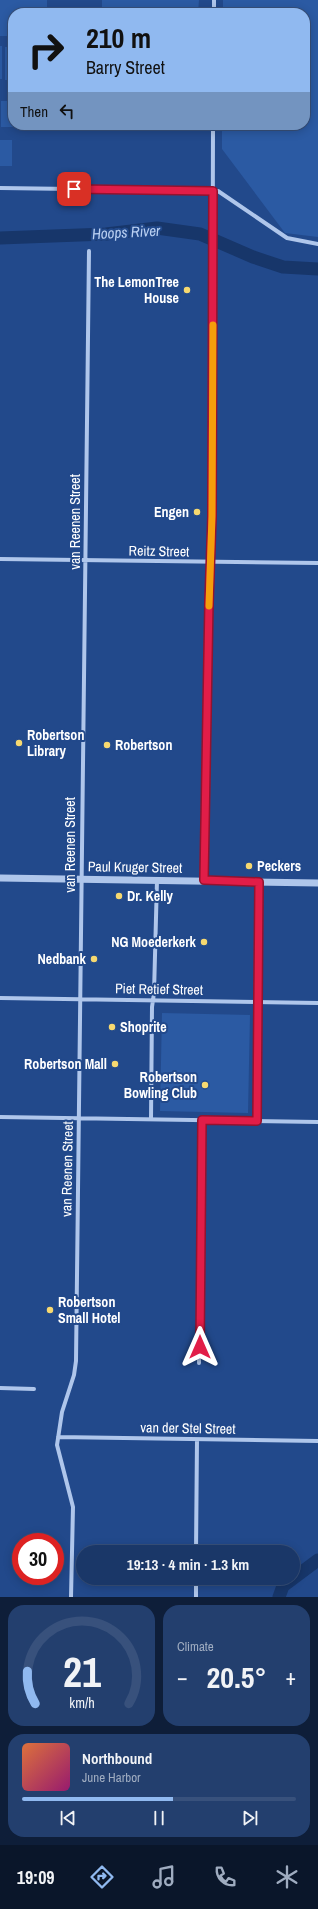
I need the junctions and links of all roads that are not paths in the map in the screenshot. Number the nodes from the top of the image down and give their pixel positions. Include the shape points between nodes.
1 (213, 130) edge
2 (0, 188) edge
3 (213, 191) junction
4 (318, 244) edge
5 (89, 251) dead end
6 (0, 559) edge
7 (85, 561) junction
8 (210, 563) junction
9 (318, 563) edge
10 (0, 878) edge
11 (81, 879) junction
12 (157, 880) junction
13 (204, 880) junction
14 (259, 882) junction
15 (318, 883) edge
16 (0, 998) edge
17 (80, 1000) junction
18 (153, 1000) junction
19 (259, 1002) junction
20 (318, 1003) edge
21 (0, 1117) edge
22 (78, 1118) junction
23 (151, 1119) junction
24 (202, 1120) junction
25 (257, 1121) junction
26 (318, 1122) edge
27 (199, 1362) dead end
28 (0, 1388) edge
29 (34, 1389) dead end
30 (58, 1437) junction
31 (197, 1440) junction
32 (318, 1440) edge
33 (196, 1545) edge
34 (196, 1585) edge
35 (71, 1597) edge
36 (196, 1597) edge

1 - 3 street
2 - 3 street
3 - 4 street via 222,193 287,238
3 - 8 street
5 - 7 street, van Reenen Street
6 - 7 street, Reitz Street
7 - 8 street, Reitz Street
7 - 11 street, van Reenen Street
8 - 9 street, Reitz Street
8 - 13 street
10 - 11 street, Paul Kruger Street
11 - 12 street, Paul Kruger Street
11 - 17 street, van Reenen Street
12 - 13 street, Paul Kruger Street
12 - 18 street
13 - 14 street, Paul Kruger Street
14 - 15 street, Paul Kruger Street
14 - 19 street
16 - 17 street, Piet Retief Street
17 - 18 street, Piet Retief Street
17 - 22 street, van Reenen Street
18 - 19 street, Piet Retief Street
18 - 23 street
19 - 20 street, Piet Retief Street
19 - 25 street
21 - 22 street
22 - 23 street
22 - 30 street, van Reenen Street via 76,1361
23 - 24 street
24 - 25 street
24 - 27 street
25 - 26 street
28 - 29 street
30 - 31 street, van der Stel Street
30 - 35 street, van Reenen Street via 58,1454 73,1507
31 - 32 street, van der Stel Street
31 - 33 street
34 - 36 street

